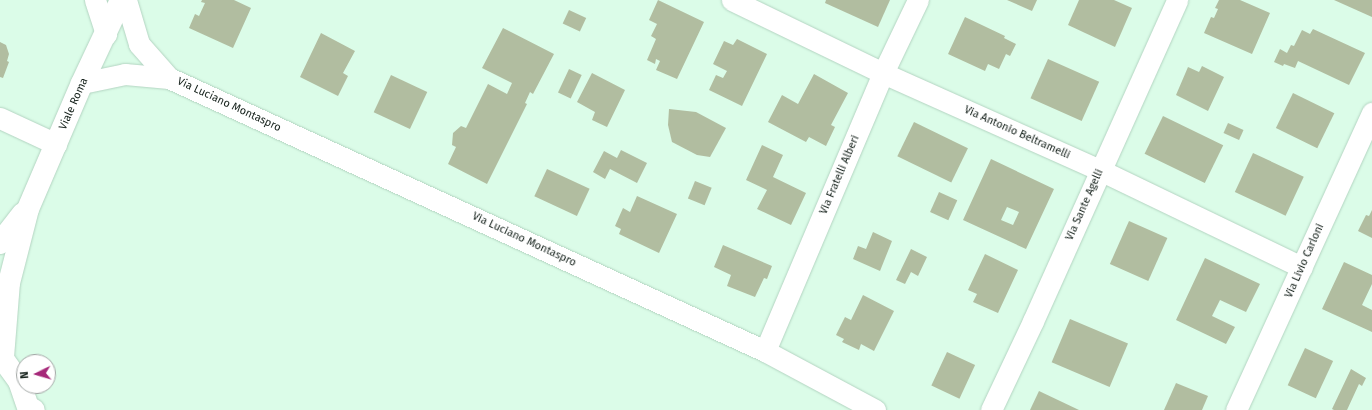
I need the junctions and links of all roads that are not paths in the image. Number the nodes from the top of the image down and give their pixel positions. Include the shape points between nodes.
1 (94, 0) edge
2 (122, 0) edge
3 (126, 0) edge
4 (732, 0) edge
5 (918, 0) edge
6 (1177, 0) edge
7 (106, 34) junction
8 (883, 73) junction
9 (169, 78) junction
10 (82, 83) junction
11 (1372, 113) edge
12 (0, 118) edge
13 (56, 144) junction
14 (1100, 170) junction
15 (28, 209) junction
16 (0, 243) edge
17 (1302, 267) junction
18 (765, 351) junction
19 (2, 356) edge
20 (31, 409) edge
21 (875, 410) edge
22 (991, 410) edge
23 (1236, 410) edge

1 - 7 street
2 - 7 main road, Viale Roma
3 - 9 street, Via Luciano Montaspro via 139,44
4 - 8 street, Via Antonio Beltramelli
5 - 8 street, Via Fratelli Alberi
6 - 14 street, Via Sante Agelli
7 - 10 main road, Viale Roma
8 - 14 street, Via Antonio Beltramelli
8 - 18 street, Via Fratelli Alberi
9 - 10 street, Via Luciano Montaspro via 125,74
9 - 18 street, Via Luciano Montaspro
10 - 13 main road, Viale Roma
11 - 17 street, Via Livio Carloni
12 - 13 street
13 - 15 main road, Viale Roma
14 - 17 street, Via Antonio Beltramelli
14 - 22 street, Via Sante Agelli
15 - 16 main road, Viale Roma
15 - 19 main road, Viale Roma via 9,283
17 - 23 street, Via Livio Carloni
18 - 21 street, Via Luciano Montaspro
19 - 20 main road via 20,381

